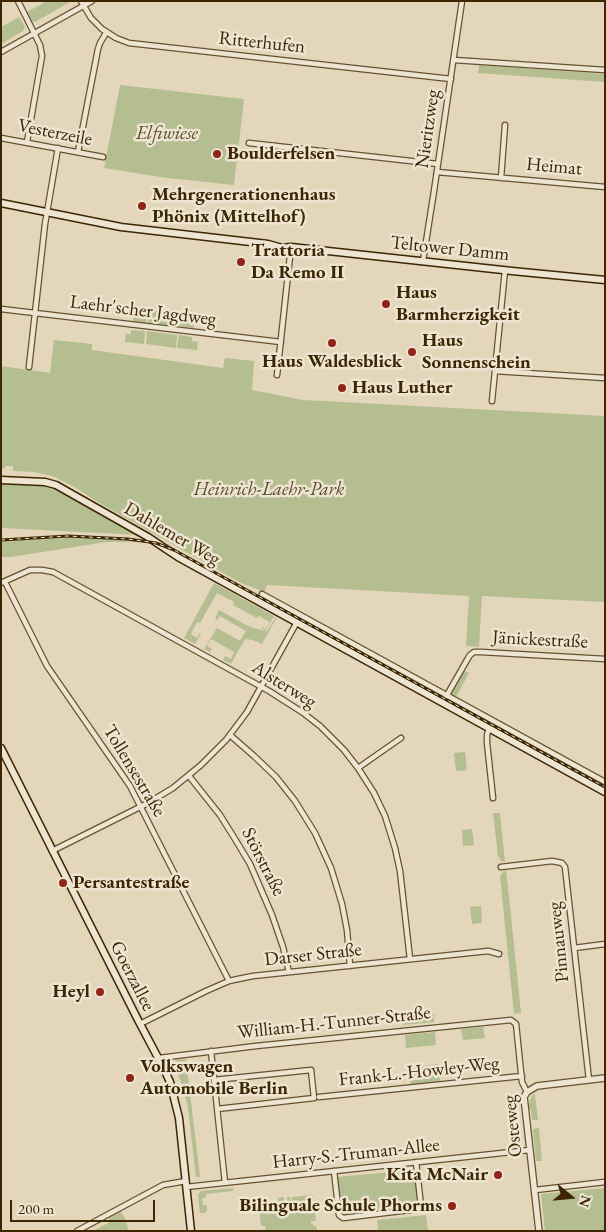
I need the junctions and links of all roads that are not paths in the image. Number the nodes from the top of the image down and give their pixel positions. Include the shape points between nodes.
1 (18, 1) edge
2 (92, 1) edge
3 (462, 1) edge
4 (83, 4) edge
5 (34, 33) junction
6 (106, 33) junction
7 (1, 52) edge
8 (454, 60) junction
9 (605, 70) edge
10 (451, 79) junction
11 (505, 125) dead end
12 (1, 138) edge
13 (26, 142) junction
14 (250, 143) dead end
15 (58, 148) junction
16 (78, 152) junction
17 (104, 157) dead end
18 (438, 164) junction
19 (437, 172) junction
20 (501, 178) junction
21 (605, 187) edge
22 (1, 203) edge
23 (47, 212) junction
24 (292, 247) junction
25 (422, 261) junction
26 (504, 270) junction
27 (605, 280) edge
28 (1, 310) edge
29 (35, 314) junction
30 (281, 342) junction
31 (29, 367) dead end
32 (495, 372) junction
33 (277, 375) dead end
34 (605, 378) edge
35 (492, 401) dead end
36 (1, 480) edge
37 (3, 582) edge
38 (262, 594) dead end
39 (281, 604) junction
40 (277, 611) junction
41 (297, 622) junction
42 (313, 622) junction
43 (309, 629) junction
44 (350, 642) junction
45 (346, 649) junction
46 (605, 659) edge
47 (384, 660) junction
48 (391, 664) junction
49 (380, 668) junction
50 (404, 671) junction
51 (387, 672) junction
52 (400, 679) junction
53 (417, 679) junction
54 (427, 684) junction
55 (413, 686) junction
56 (262, 687) junction
57 (423, 692) junction
58 (447, 695) junction
59 (443, 702) junction
60 (475, 711) junction
61 (471, 718) junction
62 (489, 728) junction
63 (230, 735) junction
64 (401, 738) dead end
65 (1, 748) edge
66 (556, 756) junction
67 (552, 763) junction
68 (573, 764) junction
69 (358, 768) junction
70 (569, 772) junction
71 (189, 776) junction
72 (605, 782) edge
73 (605, 792) edge
74 (493, 798) dead end
75 (141, 807) junction
76 (52, 851) junction
77 (501, 866) dead end
78 (605, 944) edge
79 (574, 948) junction
80 (499, 954) dead end
81 (410, 960) junction
82 (350, 966) junction
83 (289, 972) junction
84 (229, 981) junction
85 (512, 1020) joint
86 (140, 1024) junction
87 (211, 1051) junction
88 (159, 1058) junction
89 (522, 1076) junction
90 (605, 1078) edge
91 (214, 1080) junction
92 (589, 1080) junction
93 (527, 1092) junction
94 (320, 1097) dead end
95 (217, 1109) junction
96 (530, 1150) junction
97 (416, 1162) junction
98 (334, 1171) junction
99 (605, 1182) edge
100 (224, 1183) junction
101 (186, 1184) junction
102 (534, 1190) junction
103 (77, 1231) edge
104 (191, 1231) edge
105 (539, 1231) edge

1 - 5 street
2 - 4 street
3 - 8 street, Nieritzweg
4 - 5 street
4 - 6 street, Ritterhufen
5 - 7 street
5 - 13 street via 42,59
6 - 10 street, Ritterhufen via 132,43
6 - 16 street via 97,52
8 - 9 street
8 - 10 street, Nieritzweg
10 - 18 street, Nieritzweg
11 - 20 street, Heimat
12 - 13 street, Vesterzeile
13 - 15 street, Vesterzeile
14 - 18 street
15 - 16 street, Vesterzeile
15 - 23 street
16 - 17 street, Vesterzeile
18 - 19 street, Nieritzweg
19 - 20 street, Heimat
19 - 25 street, Nieritzweg
20 - 21 street, Heimat
22 - 23 main road, Teltower Damm
23 - 24 main road, Teltower Damm via 96,223 268,244 284,243
23 - 29 street
24 - 25 main road, Teltower Damm
24 - 30 street
25 - 26 main road, Teltower Damm
26 - 27 main road, Teltower Damm
26 - 32 street
28 - 29 street, Laehr'scher Jagdweg
29 - 30 street, Laehr'scher Jagdweg
29 - 31 street
30 - 33 street
32 - 34 street
32 - 35 street
36 - 40 main road, Dahlemer Weg via 51,484 62,488
37 - 56 street, Alsterweg via 26,571 53,572
37 - 75 street, Tollensestraße via 47,666
38 - 39 street
39 - 40 street
39 - 42 street
40 - 41 main road, Dahlemer Weg
41 - 43 main road, Dahlemer Weg
41 - 56 street
42 - 43 street
42 - 44 street
43 - 45 main road, Dahlemer Weg
44 - 45 street
44 - 47 street
45 - 49 main road, Dahlemer Weg
46 - 58 street, Jänickestraße via 474,652
47 - 48 street
47 - 49 street
48 - 50 street
48 - 51 street
49 - 51 main road, Dahlemer Weg
50 - 52 street
50 - 53 street
51 - 52 main road, Dahlemer Weg
52 - 55 main road, Dahlemer Weg
53 - 54 street
53 - 55 street
54 - 57 street
54 - 58 street
55 - 57 main road, Dahlemer Weg
56 - 63 street
56 - 69 street, Alsterweg via 320,726
57 - 59 main road, Dahlemer Weg
58 - 59 street, Jänickestraße
58 - 60 street
59 - 61 main road, Dahlemer Weg
60 - 61 street
60 - 66 street
61 - 62 main road, Dahlemer Weg
62 - 67 main road, Dahlemer Weg
62 - 74 street via 487,743
63 - 71 street
63 - 82 street via 282,785 319,840 342,904
64 - 69 street
65 - 76 main road, Goerzallee
66 - 67 street
66 - 68 street
67 - 70 main road, Dahlemer Weg
68 - 70 street
68 - 72 street
69 - 81 street, Alsterweg via 385,816 395,848
70 - 73 main road, Dahlemer Weg
71 - 75 street
71 - 83 street, Störstraße via 220,815 250,864 281,938
75 - 76 street
75 - 84 street, Tollensestraße
76 - 86 main road, Goerzallee
77 - 79 street, Pinnauweg via 550,861 564,865
78 - 79 street
79 - 92 street, Pinnauweg
80 - 81 street, Darser Straße via 488,951
81 - 82 street, Darser Straße
82 - 83 street, Darser Straße
83 - 84 street, Darser Straße
84 - 86 street, Darser Straße
85 - 87 street, William-H.-Tunner-Straße
85 - 89 street, Osteweg via 516,1024
86 - 88 main road, Goerzallee
87 - 88 street, William-H.-Tunner-Straße
87 - 91 street
88 - 101 main road, Goerzallee via 170,1082 179,1118
89 - 93 street, Osteweg
89 - 94 street, Frank-L.-Howley-Weg
90 - 92 street
91 - 95 street
91 - 95 street, Frank-L.-Howley-Weg via 311,1070 314,1098
92 - 93 street via 538,1086
93 - 96 street, Osteweg via 524,1097
95 - 100 street
96 - 97 street, Harry-S.-Truman-Allee
96 - 102 street, Osteweg
97 - 98 street, Harry-S.-Truman-Allee
97 - 98 street via 421,1206 418,1209 343,1218 339,1215
98 - 100 street, Harry-S.-Truman-Allee
99 - 102 street
100 - 101 street, Harry-S.-Truman-Allee
101 - 103 street, Harry-S.-Truman-Allee via 162,1185
101 - 104 main road, Goerzallee
102 - 105 street, Osteweg

